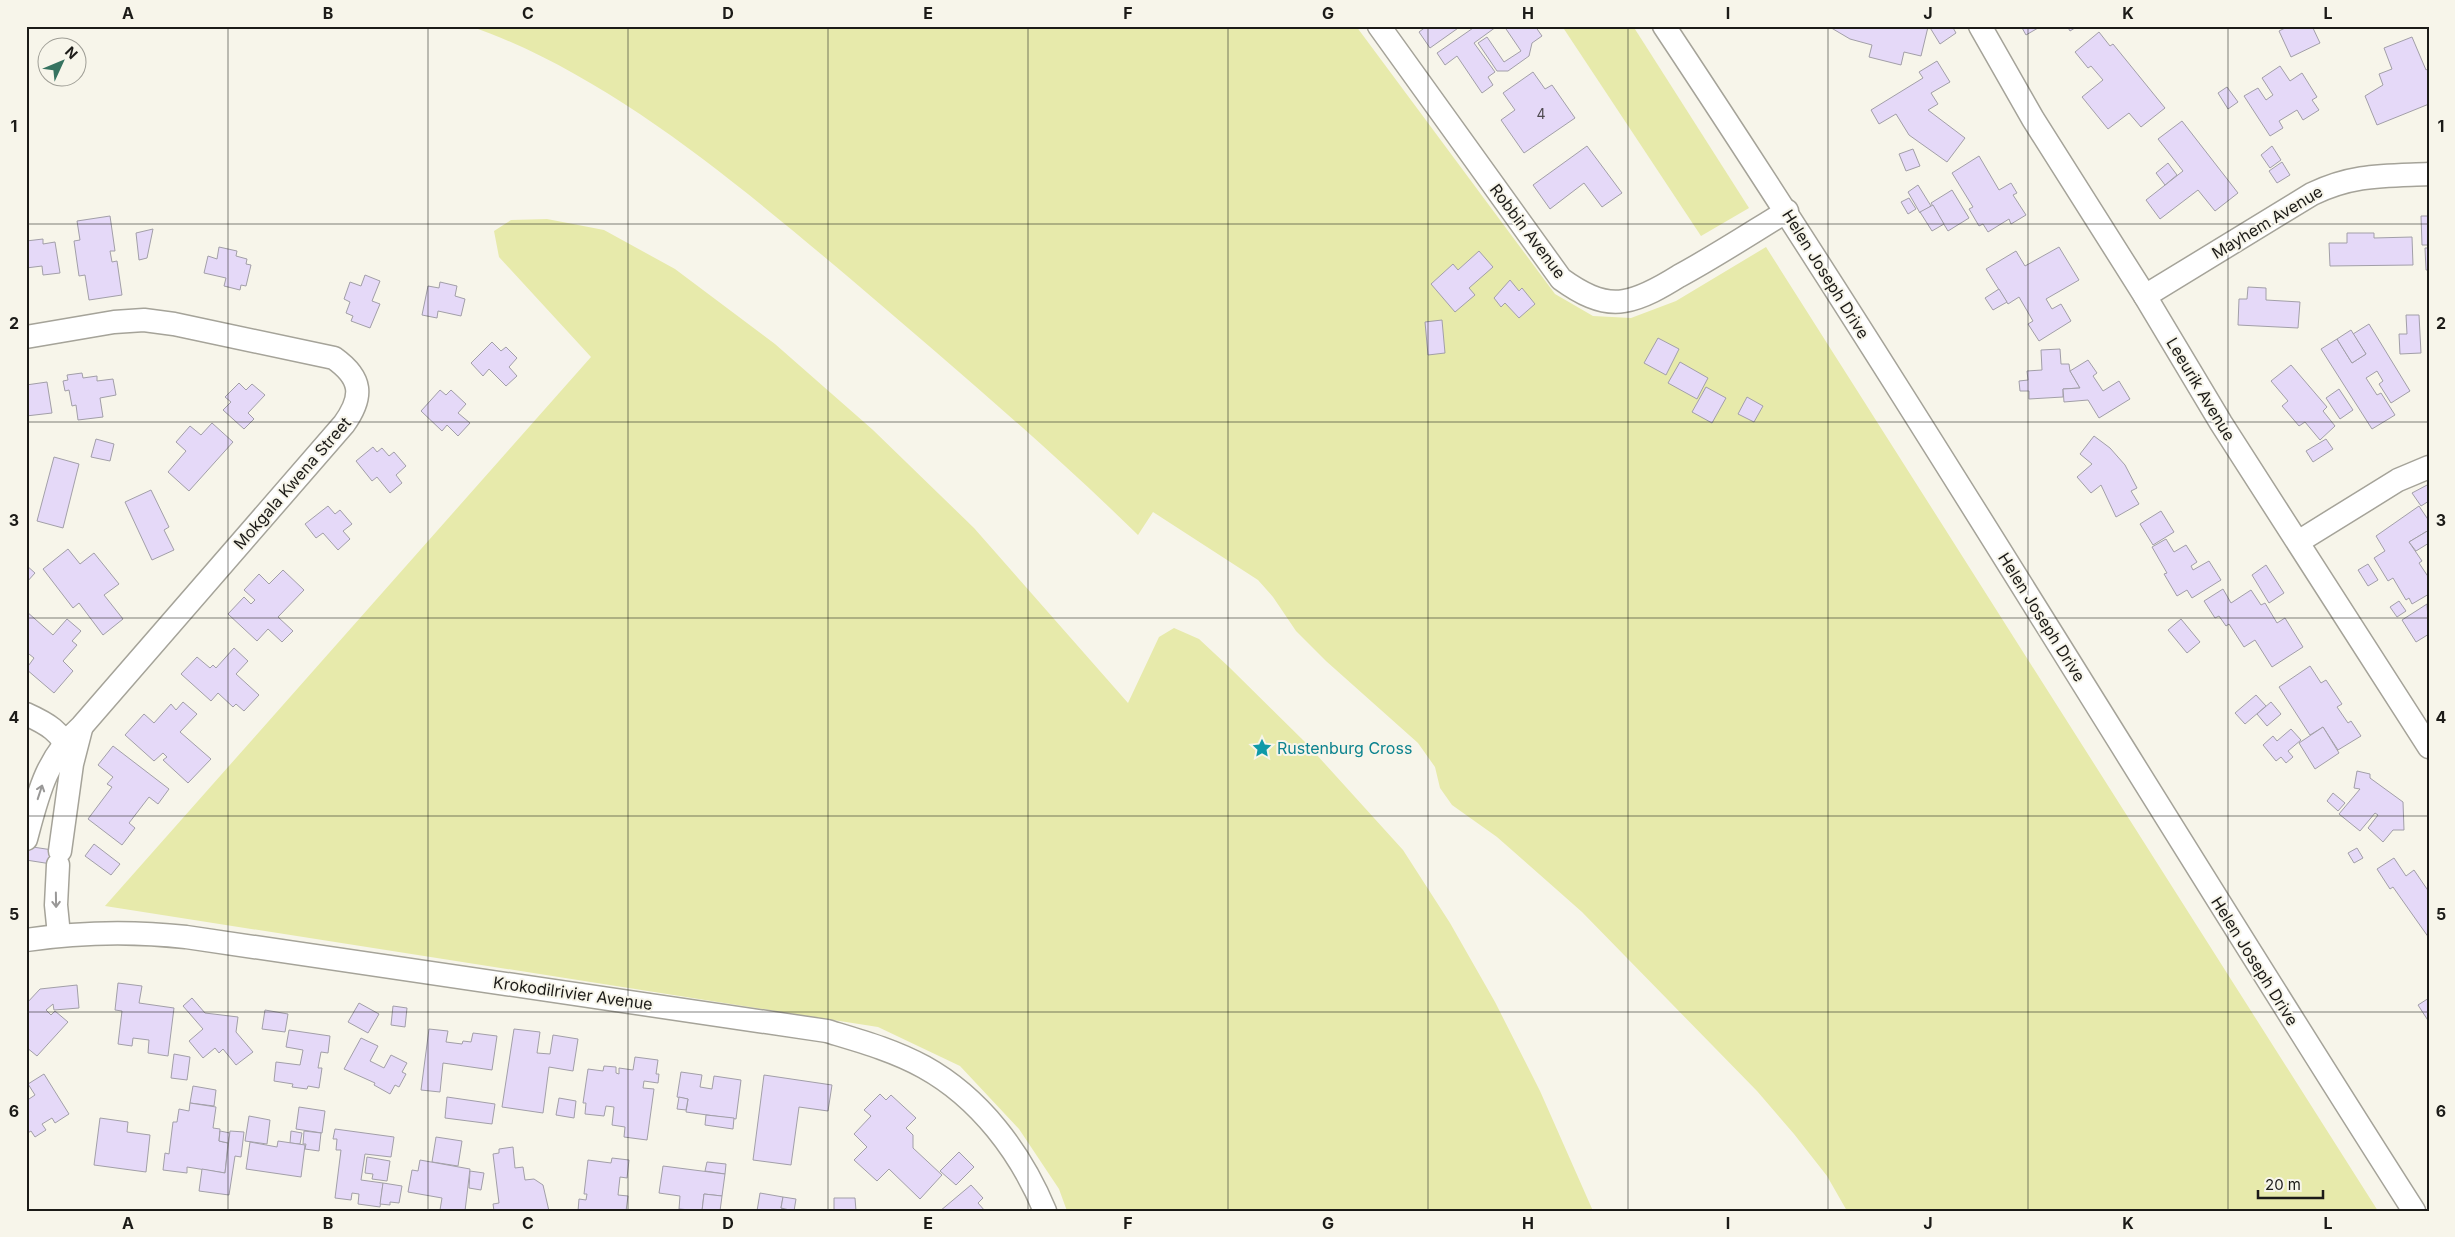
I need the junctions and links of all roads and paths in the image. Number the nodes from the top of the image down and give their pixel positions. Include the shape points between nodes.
1 (1379, 26) edge
2 (1664, 26) edge
3 (1980, 26) edge
4 (2429, 174) edge
5 (1787, 211) junction
6 (2145, 296) junction
7 (26, 337) edge
8 (2429, 467) edge
9 (2298, 542) junction
10 (26, 714) edge
11 (82, 726) junction
12 (65, 741) junction
13 (2429, 747) edge
14 (72, 764) junction
15 (26, 839) edge
16 (59, 935) junction
17 (26, 940) edge
18 (1045, 1211) edge
19 (2414, 1211) edge

1 - 5 street, Robbin Avenue via 1561,279 1597,299 1624,302 1641,296 1712,258
2 - 5 street, Helen Joseph Drive
3 - 6 street, Leeurik Avenue via 2033,119
4 - 6 street, Mayhem Avenue via 2358,177 2334,182
5 - 19 street, Helen Joseph Drive
6 - 9 street, Leeurik Avenue via 2221,424
7 - 11 street, Mokgala Kwena Street via 134,320 174,324 334,358 347,367 356,382 358,397 344,424
8 - 9 street via 2398,480
9 - 13 street, Leeurik Avenue
10 - 12 street via 52,728
11 - 12 street, Mokgala Kwena Street
11 - 14 street, Mokgala Kwena Street
12 - 14 street, Mokgala Kwena Street
15 -> 12 street, Mokgala Kwena Street via 43,781
14 -> 16 street, Mokgala Kwena Street via 59,858 56,905
16 - 17 street, Krokodilrivier Avenue
16 - 18 street, Krokodilrivier Avenue via 148,933 186,937 827,1031 879,1046 925,1067 963,1095 1006,1138 1036,1188

